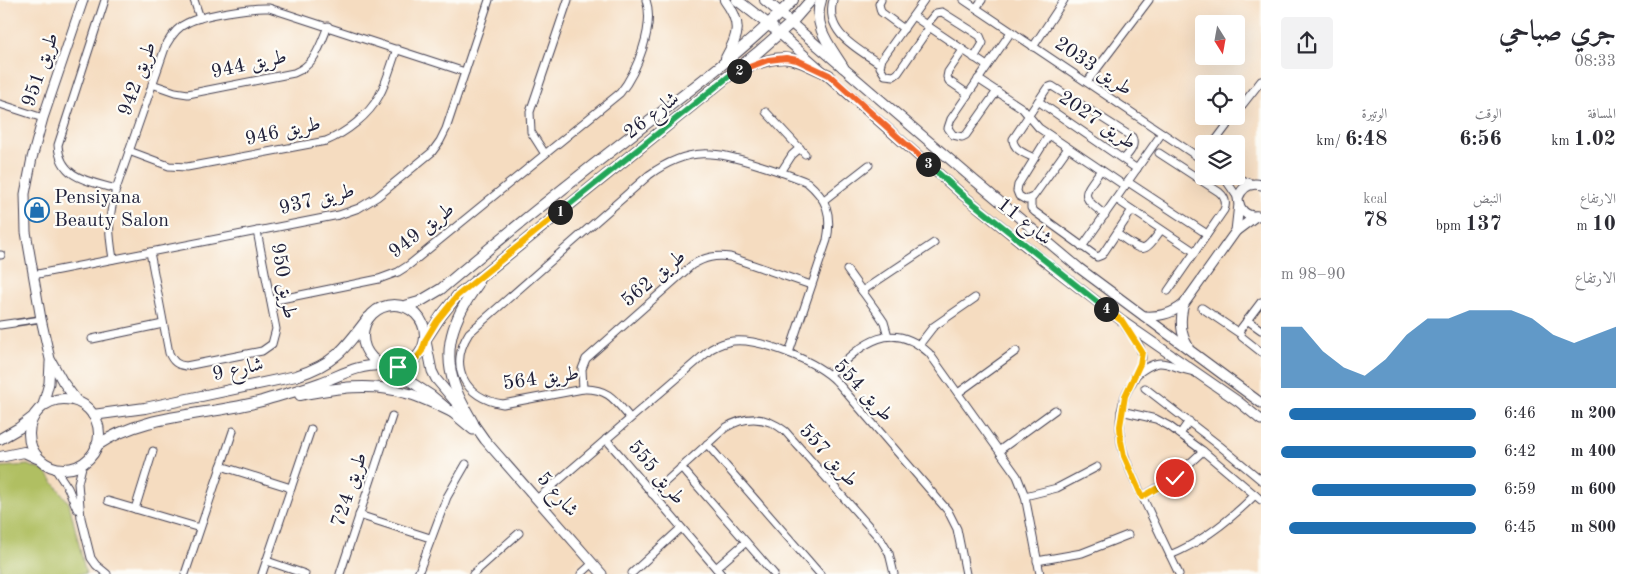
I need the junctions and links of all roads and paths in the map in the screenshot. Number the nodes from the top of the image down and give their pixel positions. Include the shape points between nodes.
1 (83, 0) edge
2 (105, 0) edge
3 (194, 0) edge
4 (490, 0) edge
5 (568, 0) edge
6 (646, 0) edge
7 (724, 0) edge
8 (737, 0) edge
9 (765, 0) edge
10 (793, 0) edge
11 (811, 0) edge
12 (821, 0) edge
13 (833, 0) edge
14 (881, 0) edge
15 (964, 0) edge
16 (982, 0) edge
17 (1064, 0) edge
18 (1149, 0) edge
19 (921, 1) edge
20 (976, 8) junction
21 (780, 13) junction
22 (913, 16) junction
23 (200, 18) junction
24 (791, 23) junction
25 (769, 25) junction
26 (328, 26) junction
27 (928, 27) junction
28 (904, 29) junction
29 (1011, 32) junction
30 (780, 33) junction
31 (1033, 47) junction
32 (397, 49) junction
33 (963, 50) junction
34 (974, 58) junction
35 (880, 64) junction
36 (987, 66) junction
37 (721, 67) junction
38 (843, 67) junction
39 (465, 72) junction
40 (733, 73) junction
41 (829, 75) junction
42 (978, 79) junction
43 (1261, 81) edge
44 (1086, 82) junction
45 (152, 84) junction
46 (997, 91) junction
47 (968, 94) junction
48 (1038, 101) junction
49 (1245, 102) edge
50 (0, 104) edge
51 (766, 112) dead end
52 (1029, 115) junction
53 (43, 118) junction
54 (1227, 125) edge
55 (1162, 133) junction
56 (1049, 135) junction
57 (1220, 135) edge
58 (1068, 148) junction
59 (129, 151) junction
60 (1159, 153) dead end
61 (545, 154) junction
62 (1195, 154) edge
63 (1034, 158) junction
64 (1124, 159) junction
65 (870, 165) dead end
66 (1137, 168) junction
67 (1101, 170) junction
68 (781, 172) junction
69 (1245, 180) edge
70 (1126, 184) junction
71 (1258, 184) edge
72 (1228, 185) edge
73 (116, 190) junction
74 (1031, 199) junction
75 (1116, 199) junction
76 (824, 200) junction
77 (1238, 201) junction
78 (1132, 210) junction
79 (1105, 214) junction
80 (1258, 216) edge
81 (1161, 230) junction
82 (257, 231) junction
83 (1236, 231) junction
84 (1117, 234) junction
85 (1207, 234) junction
86 (934, 243) dead end
87 (1082, 247) junction
88 (150, 252) junction
89 (1194, 252) junction
90 (113, 259) junction
91 (488, 270) junction
92 (847, 270) dead end
93 (33, 275) junction
94 (811, 285) junction
95 (862, 291) junction
96 (1168, 291) dead end
97 (975, 298) dead end
98 (271, 301) junction
99 (1261, 302) edge
100 (1184, 304) junction
101 (405, 306) junction
102 (1202, 308) dead end
103 (1144, 316) junction
104 (368, 318) junction
105 (41, 319) junction
106 (1247, 320) junction
107 (1122, 321) junction
108 (14, 323) joint
109 (164, 324) junction
110 (0, 325) edge
111 (1240, 330) junction
112 (1261, 330) edge
113 (888, 336) junction
114 (92, 339) dead end
115 (426, 340) junction
116 (919, 345) junction
117 (1189, 348) junction
118 (1016, 351) dead end
119 (1261, 352) edge
120 (789, 354) junction
121 (50, 359) junction
122 (385, 366) junction
123 (1196, 373) junction
124 (830, 374) junction
125 (1136, 376) junction
126 (1145, 388) dead end
127 (583, 389) junction
128 (958, 393) junction
129 (259, 401) junction
130 (77, 402) junction
131 (1261, 403) edge
132 (43, 406) junction
133 (1055, 410) dead end
134 (1122, 411) junction
135 (452, 412) junction
136 (93, 415) junction
137 (392, 416) dead end
138 (32, 417) junction
139 (630, 418) junction
140 (1261, 420) edge
141 (1189, 422) junction
142 (474, 423) junction
143 (311, 429) dead end
144 (233, 431) dead end
145 (1180, 434) junction
146 (0, 439) edge
147 (606, 439) junction
148 (485, 440) junction
149 (707, 444) junction
150 (96, 446) junction
151 (1000, 450) junction
152 (1203, 451) junction
153 (153, 452) dead end
154 (0, 457) edge
155 (39, 459) junction
156 (83, 463) junction
157 (466, 464) dead end
158 (221, 466) junction
159 (681, 467) junction
160 (1097, 467) dead end
161 (54, 468) junction
162 (1261, 480) edge
163 (291, 488) junction
164 (652, 494) junction
165 (1255, 495) junction
166 (1025, 496) junction
167 (1142, 497) junction
168 (537, 499) junction
169 (1261, 500) edge
170 (108, 501) dead end
171 (135, 508) junction
172 (360, 515) junction
173 (81, 518) junction
174 (200, 528) junction
175 (680, 528) junction
176 (519, 533) dead end
177 (1128, 535) dead end
178 (430, 538) junction
179 (746, 542) junction
180 (1170, 555) junction
181 (266, 561) junction
182 (1037, 561) junction
183 (593, 564) junction
184 (716, 568) junction
185 (632, 572) dead end
186 (107, 574) edge
187 (185, 574) edge
188 (262, 574) edge
189 (305, 574) edge
190 (340, 574) edge
191 (418, 574) edge
192 (473, 574) edge
193 (581, 574) edge
194 (602, 574) edge
195 (721, 574) edge
196 (774, 574) edge
197 (820, 574) edge
198 (894, 574) edge
199 (966, 574) edge
200 (1040, 574) edge
201 (1179, 574) edge

1 - 53 street, طريق 951
2 - 73 street via 58,145 61,162 72,175
3 - 23 street
4 - 39 street, طريق 937
5 - 61 street via 530,112 531,132
6 - 61 street, طريق 949 via 648,29 633,74 625,87
7 - 37 main road via 733,13 737,32
8 - 25 main road
9 - 21 main road
10 - 21 main road, شارع 26
11 - 24 main road, شارع 26
12 - 38 main road via 820,26
13 - 35 street via 832,18 839,34
14 - 28 street via 881,12
15 - 20 street, طريق 2033
16 - 20 street
17 - 31 street
18 - 44 street
19 - 22 street
20 - 29 street, طريق 2033
21 - 24 main road
21 - 25 main road, شارع 26
22 - 27 street
22 - 28 street
23 - 26 street, طريق 942 via 262,8
23 - 45 street, طريق 942 via 188,22 173,34
24 - 30 main road, شارع 26
24 - 38 street, شارع 11
25 - 30 main road
25 - 37 main road, شارع 26
26 - 32 street, طريق 942
26 - 45 street, طريق 944 via 313,60 294,73 195,93 174,92
27 - 33 street
27 - 34 street via 936,13 942,12 980,36 983,43
27 - 35 street via 898,74 885,75
28 - 35 street
29 - 31 street, طريق 2033
29 - 36 street
30 - 40 main road, شارع 26
30 - 41 street, شارع 11
31 - 44 street, طريق 2033
32 - 39 street, طريق 942
32 - 59 street, طريق 946 via 376,102 344,132 326,141 187,167 169,166
33 - 34 street
33 - 47 street via 947,77
34 - 36 street
36 - 42 street
37 - 101 main road, شارع 26 via 603,157 441,289
38 - 103 street, شارع 11 via 1053,246
39 - 82 street, طريق 937 via 446,129 436,146 376,197 346,213
40 - 41 main road via 768,60 786,58
40 - 91 main road, شارع 26
41 - 107 street, شارع 11 via 964,196
42 - 46 street, طريق 2027
42 - 47 street
43 - 49 street
44 - 55 street, طريق 2033
45 - 59 street, طريق 942
46 - 47 street via 969,132 957,137 950,132 948,123
46 - 52 street, طريق 2027
48 - 52 street
48 - 64 street, طريق 2027
48 - 64 street via 1047,88 1054,86 1132,137 1133,147
50 - 53 street
51 - 68 street via 803,151 792,155
52 - 56 street, طريق 2027 via 1034,124
52 - 63 street via 1013,142 1016,148
53 - 93 street, طريق 951 via 25,194 26,232
54 - 57 street
55 - 62 street, طريق 2033
55 - 66 street
56 - 58 street, طريق 2027
56 - 63 street, طريق 2027
58 - 67 street, طريق 2027
58 - 74 street, طريق 2027
59 - 73 street, طريق 942
60 - 85 street, طريق 2027 via 1224,197 1224,210
61 - 98 street, طريق 949 via 398,272 380,279
63 - 74 street, طريق 2027 via 1017,188 1021,198
64 - 66 street, طريق 2027
65 - 76 street
66 - 70 street
67 - 70 street, طريق 2027
67 - 79 street, طريق 2027 via 1086,195 1090,203
68 - 76 street, طريق 564 via 807,182
68 - 127 street, طريق 564 via 717,153 688,155 660,166 470,332 463,343 460,355 463,379 470,389 491,402 511,403
69 - 71 street
70 - 75 street
70 - 85 street, طريق 2027
71 - 77 street via 1243,188
72 - 77 street
73 - 90 street, طريق 942 via 108,225
74 - 87 street via 1033,210
75 - 78 street
75 - 79 street
76 - 94 street via 830,226
77 - 80 street via 1245,213
77 - 83 street
78 - 81 street
78 - 84 street
79 - 87 street
80 - 83 street
81 - 84 street via 1150,246 1143,249
81 - 89 street
82 - 88 street, طريق 937
82 - 98 street, طريق 950
83 - 100 street
84 - 87 street via 1101,256 1095,257
85 - 89 street, طريق 2027
86 - 95 street
88 - 90 street, طريق 937
88 - 109 street, طريق 950
89 - 96 street, طريق 2027
90 - 93 street, طريق 937
91 - 115 main road, شارع 26 via 448,306
91 - 142 main road via 458,317 449,346 450,368 457,392
92 - 95 street
93 - 105 street, طريق 951
94 - 120 street
94 - 127 street, طريق 562 via 730,257 715,256 701,260 586,360 582,369
95 - 113 street via 884,322
97 - 116 street via 933,327
98 - 109 street, طريق 950 via 275,335 272,344 262,351 179,365 168,354
99 - 106 street
100 - 103 street via 1162,315
100 - 117 street via 1181,329
101 - 104 main road via 388,305
101 - 115 main road via 418,316 426,330
102 - 111 street
103 - 117 street, شارع 11
104 - 122 main road via 364,326 364,345 374,361
104 - 136 main road, شارع 9 via 342,351 328,362 296,376 145,408
105 - 108 street
105 - 121 street, طريق 951
106 - 111 street
106 - 112 street
107 - 123 street, شارع 11
107 - 125 street via 1142,352
108 - 110 street
109 - 114 street
111 - 119 street via 1242,337
113 - 116 street via 901,337
113 - 124 street via 862,346
115 - 122 main road via 422,351 408,365
115 - 142 street, شارع 5 via 436,379
116 - 128 street via 929,353
117 - 131 street, شارع 11
118 - 128 street
120 - 124 street, طريق 554
120 - 139 street, طريق 554 via 743,341 721,344 702,356
121 - 130 street, طريق 951
121 - 132 street, طريق 951 via 49,383
122 - 129 main road, شارع 9 via 352,369 323,382
122 - 135 street, شارع 5
123 - 125 street via 1157,363 1149,365
123 - 140 street, شارع 11
124 - 199 street, طريق 554 via 948,511 957,529
125 - 134 street via 1125,396
126 - 141 street
127 - 139 street, طريق 564 via 610,395
128 - 151 street
129 - 135 main road via 370,387 404,392
129 - 150 main road, شارع 9 via 134,427
130 - 132 main road via 60,399
130 - 136 main road
132 - 138 main road
133 - 151 street
134 - 145 street via 1156,419
134 - 167 street via 1120,426 1124,456
135 - 148 street, شارع 5
136 - 150 main road via 99,430
137 - 172 street, طريق 724
138 - 146 main road
138 - 155 main road via 30,444
139 - 147 street, طريق 554
141 - 145 street
141 - 162 street
142 - 148 street, شارع 5
143 - 163 street
144 - 158 street
145 - 152 street
147 - 164 street, طريق 555
147 - 168 street, طريق 554
148 - 168 street, شارع 5
149 - 159 street, طريق 557
149 - 197 street
149 - 198 street, طريق 557 via 725,428 742,420 760,419 778,426 881,540 889,553
150 - 156 main road
151 - 166 street via 1017,476
152 - 165 street
152 - 167 street via 1175,478
153 - 171 street
154 - 155 main road via 24,452
155 - 161 main road
156 - 161 main road via 69,468
156 - 173 street via 78,483
157 - 178 street via 449,492
158 - 163 street
158 - 174 street
159 - 164 street, طريق 557
159 - 179 street
160 - 166 street via 1057,488
161 - 173 street via 68,488
163 - 181 street
164 - 175 street, طريق 555
165 - 169 street
165 - 180 street via 1202,539
166 - 182 street
167 - 180 street
168 - 183 street, شارع 5
170 - 171 street
171 - 174 street
172 - 178 street
172 - 190 street, طريق 724
173 - 186 street via 91,558
174 - 187 street
175 - 184 street, طريق 555
175 - 185 street, طريق 555
176 - 192 street
177 - 182 street via 1082,553
178 - 191 street
179 - 184 street
179 - 196 street
180 - 201 street
181 - 188 street
181 - 189 street
182 - 200 street
183 - 193 street
183 - 194 street, شارع 5
184 - 195 street, طريق 555

